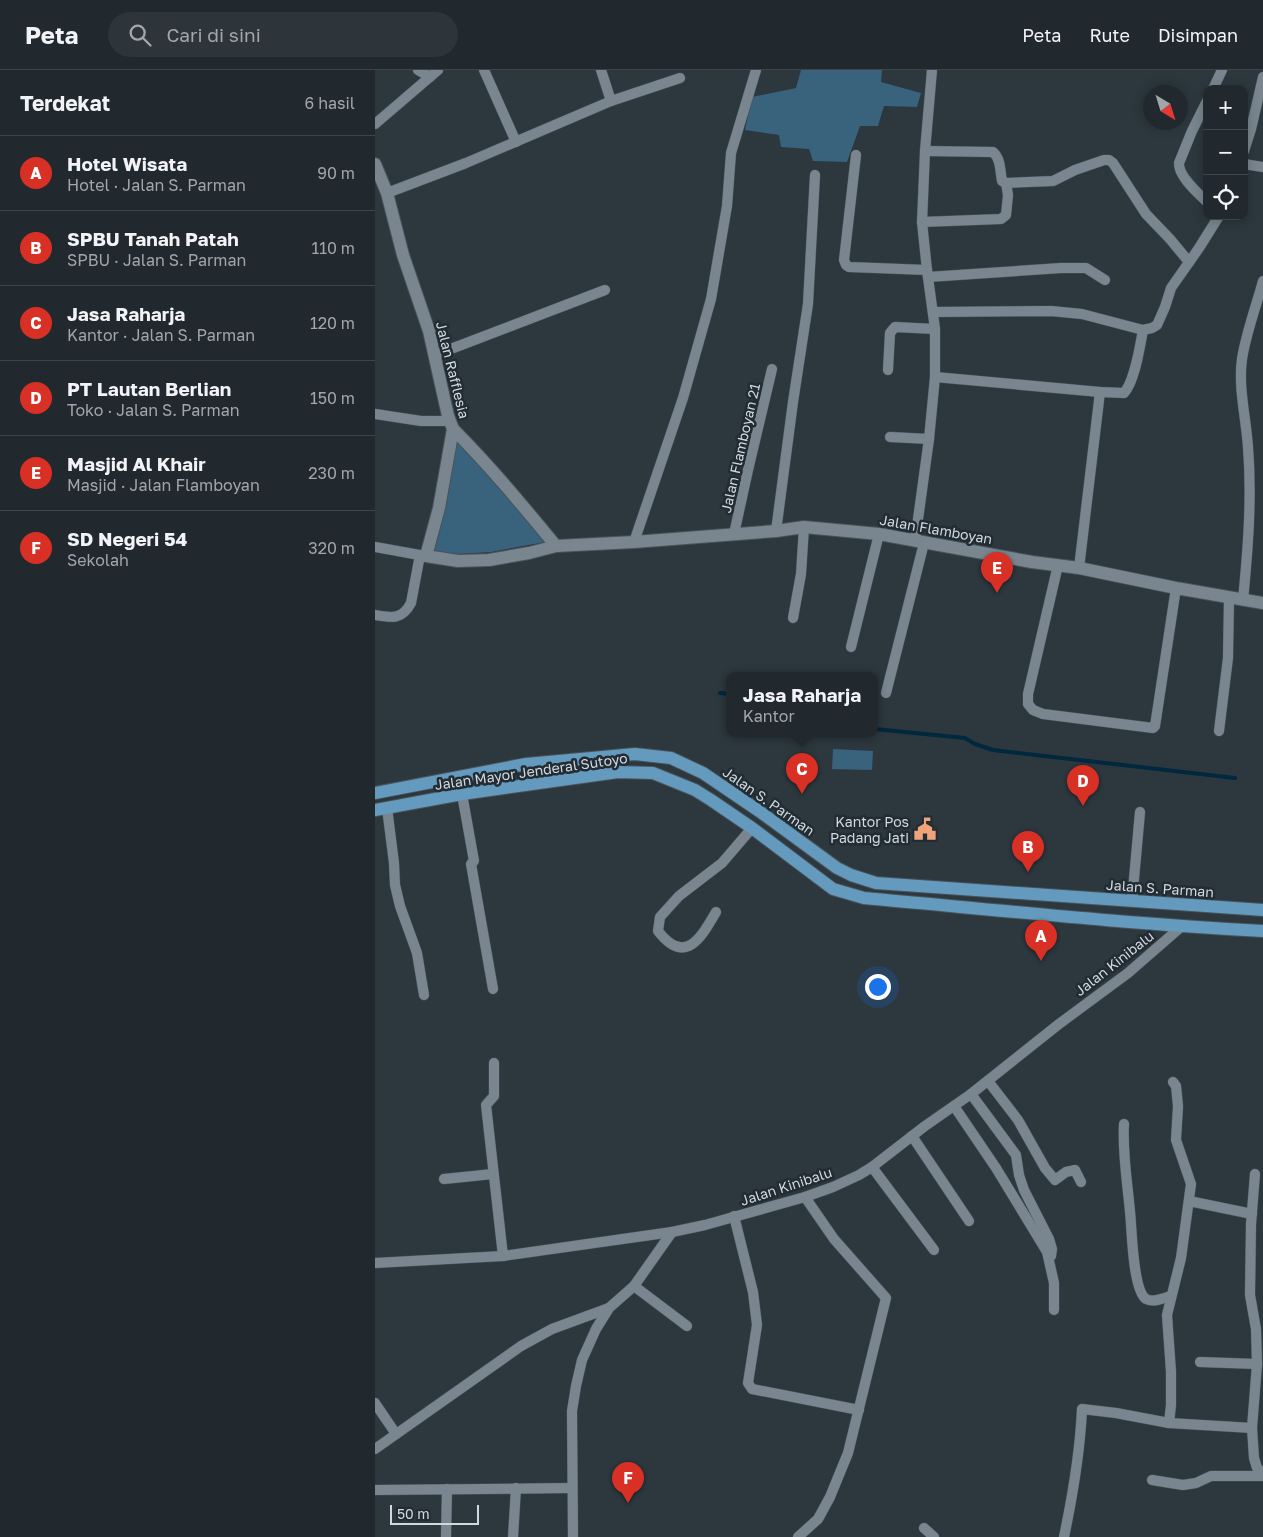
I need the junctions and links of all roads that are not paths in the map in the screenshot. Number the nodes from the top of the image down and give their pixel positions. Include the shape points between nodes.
1 (418, 70) edge
2 (484, 70) edge
3 (601, 70) edge
4 (756, 70) edge
5 (932, 70) edge
6 (1222, 70) edge
7 (434, 74) edge
8 (1263, 77) edge
9 (679, 78) dead end
10 (1215, 85) edge
11 (611, 101) junction
12 (1203, 109) edge
13 (375, 124) edge
14 (1248, 138) edge
15 (516, 142) junction
16 (925, 151) junction
17 (856, 154) dead end
18 (375, 164) edge
19 (1248, 164) edge
20 (1263, 166) edge
21 (815, 175) dead end
22 (1006, 183) junction
23 (387, 193) junction
24 (1203, 198) edge
25 (1216, 220) edge
26 (922, 222) junction
27 (1189, 262) junction
28 (927, 274) junction
29 (1105, 280) dead end
30 (1263, 281) edge
31 (605, 290) dead end
32 (933, 312) junction
33 (935, 329) junction
34 (1143, 330) junction
35 (435, 355) junction
36 (772, 369) dead end
37 (888, 370) dead end
38 (935, 377) junction
39 (1100, 392) junction
40 (375, 414) edge
41 (451, 425) junction
42 (890, 437) dead end
43 (929, 439) junction
44 (803, 527) junction
45 (776, 531) junction
46 (734, 534) junction
47 (879, 534) junction
48 (634, 542) junction
49 (920, 542) junction
50 (556, 546) junction
51 (375, 547) edge
52 (423, 556) junction
53 (1058, 565) junction
54 (1079, 568) junction
55 (1176, 588) junction
56 (1229, 597) junction
57 (1243, 600) junction
58 (1263, 603) edge
59 (375, 615) edge
60 (793, 618) dead end
61 (851, 647) dead end
62 (886, 693) dead end
63 (1219, 731) dead end
64 (375, 793) edge
65 (461, 794) junction
66 (381, 809) edge
67 (1140, 812) dead end
68 (752, 828) junction
69 (1132, 901) junction
70 (1263, 910) edge
71 (716, 912) dead end
72 (1182, 926) junction
73 (1263, 931) edge
74 (493, 988) dead end
75 (425, 995) dead end
76 (494, 1063) dead end
77 (988, 1081) junction
78 (1173, 1082) dead end
79 (971, 1094) junction
80 (953, 1106) junction
81 (1124, 1124) dead end
82 (912, 1136) junction
83 (872, 1166) junction
84 (493, 1174) junction
85 (1255, 1174) dead end
86 (444, 1178) dead end
87 (1081, 1182) dead end
88 (805, 1197) junction
89 (1189, 1201) junction
90 (1252, 1214) junction
91 (734, 1216) junction
92 (969, 1221) dead end
93 (671, 1232) junction
94 (934, 1250) dead end
95 (503, 1256) junction
96 (375, 1263) edge
97 (1050, 1265) junction
98 (634, 1286) junction
99 (1171, 1296) junction
100 (609, 1308) junction
101 (1054, 1310) dead end
102 (687, 1326) dead end
103 (1259, 1329) edge
104 (1200, 1362) dead end
105 (1257, 1364) junction
106 (375, 1403) edge
107 (859, 1410) junction
108 (1169, 1423) junction
109 (1253, 1428) junction
110 (396, 1434) junction
111 (375, 1449) edge
112 (1263, 1474) edge
113 (1152, 1480) dead end
114 (516, 1488) junction
115 (573, 1488) junction
116 (447, 1489) junction
117 (375, 1490) edge
118 (924, 1528) dead end
119 (445, 1537) edge
120 (513, 1537) edge
121 (573, 1537) edge
122 (798, 1537) edge
123 (934, 1537) edge
124 (1065, 1537) edge

1 - 7 street
2 - 15 street
3 - 11 street
4 - 48 street via 731,153 727,206 711,299 683,398
5 - 16 street
6 - 10 street
7 - 13 street
8 - 14 street
9 - 11 street
11 - 15 street
12 - 24 street via 1179,163 1181,174
15 - 23 street
16 - 22 street via 993,152 999,161 1002,181
16 - 26 street
17 - 28 street via 845,265
18 - 23 street, Jalan Rafflesia
19 - 20 street
21 - 45 street via 808,304
22 - 26 street via 1006,215 1001,219
22 - 27 street via 1053,181 1075,170 1109,160 1146,214
23 - 35 street, Jalan Rafflesia
25 - 27 street
26 - 28 street
27 - 34 street via 1171,288 1157,325
28 - 29 street via 1086,268
28 - 32 street
30 - 57 street via 1242,360 1249,502
31 - 35 street
32 - 33 street
32 - 34 street via 1051,311 1082,314
33 - 37 street via 895,327 891,330
33 - 38 street
34 - 39 street via 1126,392
35 - 41 street, Jalan Rafflesia
36 - 46 street, Jalan Flamboyan 21
38 - 39 street
38 - 43 street
39 - 54 street
40 - 41 street
41 - 50 street
41 - 52 street, Jalan Rafflesia via 439,508
42 - 43 street
43 - 49 street
44 - 45 street, Jalan Flamboyan
44 - 47 street, Jalan Flamboyan
44 - 60 street via 801,574
45 - 46 street, Jalan Flamboyan
46 - 48 street, Jalan Flamboyan
47 - 49 street, Jalan Flamboyan
47 - 61 street
48 - 50 street, Jalan Flamboyan
49 - 53 street, Jalan Flamboyan
49 - 62 street
50 - 52 street, Jalan Flamboyan via 489,560 458,561
51 - 52 street
52 - 59 street via 408,609 397,617
53 - 54 street, Jalan Flamboyan
53 - 55 street via 1028,694 1028,704 1043,714 1153,728
54 - 55 street, Jalan Flamboyan
55 - 56 street, Jalan Flamboyan
56 - 57 street, Jalan Flamboyan
56 - 63 street via 1228,658
57 - 58 street, Jalan Flamboyan
64 - 69 main road, Jalan S. Parman via 526,764 635,754 671,758 703,773 837,868 876,883
65 - 66 main road, Jalan Mayor Jenderal Sutoyo
65 - 68 main road, Jalan Mayor Jenderal Sutoyo via 617,772 653,773 695,790
65 - 74 street
66 - 75 street via 394,864 395,885 417,953
67 - 69 street
68 - 71 street via 722,863 679,896 660,917 658,931 677,947 686,947 700,938
68 - 72 main road, Jalan Mayor Jenderal Sutoyo via 833,888 864,898
69 - 70 main road, Jalan S. Parman
72 - 73 main road
72 - 77 street, Jalan Kinibalu
76 - 84 street via 494,1096 486,1105
77 - 79 street, Jalan Kinibalu
77 - 87 street via 1018,1120 1055,1180 1075,1170
78 - 89 street via 1178,1106 1177,1140 1191,1184
79 - 80 street, Jalan Kinibalu
79 - 97 street via 1016,1155 1024,1190 1049,1239
80 - 82 street, Jalan Kinibalu
80 - 97 street via 1043,1244
81 - 99 street via 1123,1148 1133,1258 1141,1295 1153,1301
82 - 83 street, Jalan Kinibalu
82 - 92 street
83 - 88 street, Jalan Kinibalu via 859,1175
83 - 94 street
84 - 86 street
84 - 95 street
85 - 90 street
88 - 91 street, Jalan Kinibalu
88 - 107 street via 834,1238 886,1298
89 - 90 street
89 - 99 street via 1181,1258
90 - 103 street via 1250,1295
91 - 93 street, Jalan Kinibalu
91 - 107 street via 753,1292 757,1325 748,1383 752,1389
93 - 95 street, Jalan Kinibalu
93 - 98 street
95 - 96 street, Jalan Kinibalu
97 - 101 street
98 - 100 street
98 - 102 street
99 - 108 street via 1167,1315 1171,1372
100 - 110 street via 552,1329 521,1346
100 - 115 street via 582,1360 576,1386 572,1411
103 - 105 street
104 - 105 street
105 - 109 street
106 - 110 street
107 - 122 street via 848,1453 830,1498 818,1519
108 - 109 street
108 - 124 street via 1082,1409 1075,1487
109 - 112 street via 1254,1458
110 - 111 street
112 - 113 street via 1211,1476 1183,1485
114 - 115 street
114 - 116 street
114 - 120 street
115 - 121 street
116 - 117 street
116 - 119 street
118 - 123 street

